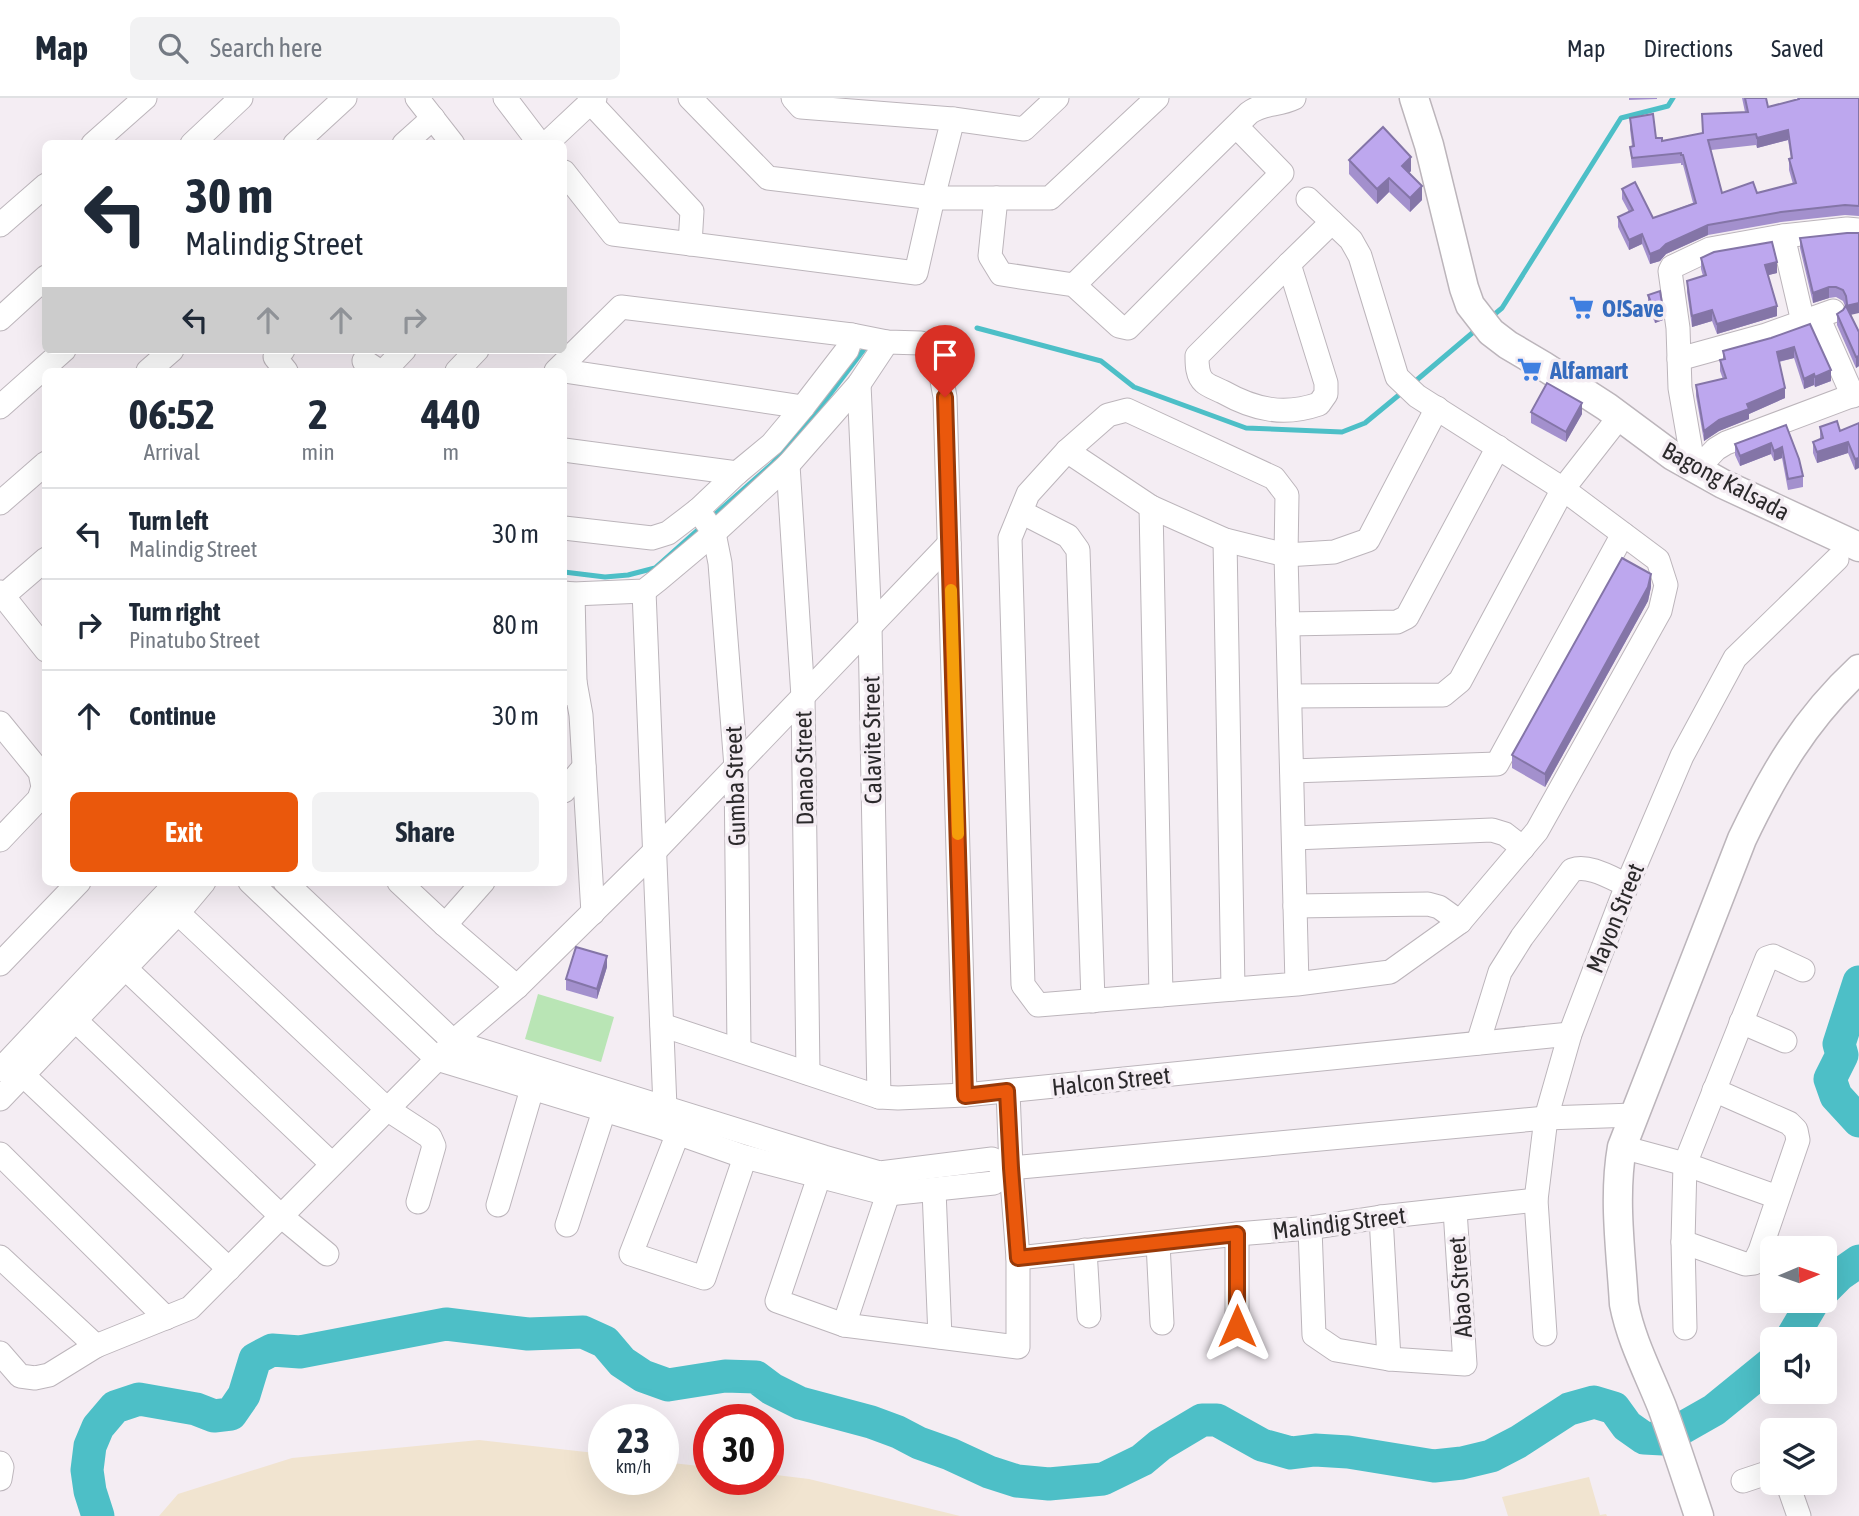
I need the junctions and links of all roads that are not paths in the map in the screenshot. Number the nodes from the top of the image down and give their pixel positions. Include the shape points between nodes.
1 (145, 98) edge
2 (241, 98) edge
3 (345, 98) edge
4 (417, 98) edge
5 (505, 98) edge
6 (690, 98) edge
7 (793, 98) edge
8 (1057, 98) edge
9 (1157, 98) edge
10 (1294, 98) edge
11 (1414, 98) edge
12 (592, 100) edge
13 (433, 118) junction
14 (953, 119) junction
15 (1237, 127) junction
16 (98, 140) edge
17 (196, 140) edge
18 (299, 140) edge
19 (408, 140) edge
20 (450, 140) edge
21 (537, 140) edge
22 (550, 140) edge
23 (567, 176) edge
24 (42, 188) edge
25 (933, 198) junction
26 (996, 198) junction
27 (1308, 199) dead end
28 (1332, 222) junction
29 (0, 225) edge
30 (1859, 230) edge
31 (1783, 236) junction
32 (690, 244) junction
33 (1289, 264) junction
34 (42, 281) edge
35 (1074, 285) junction
36 (1818, 316) junction
37 (0, 319) edge
38 (852, 335) junction
39 (887, 342) junction
40 (60, 354) edge
41 (167, 354) edge
42 (398, 354) edge
43 (473, 354) edge
44 (1679, 359) junction
45 (44, 368) edge
46 (151, 368) edge
47 (376, 368) edge
48 (460, 368) edge
49 (562, 368) edge
50 (42, 370) edge
51 (567, 372) edge
52 (859, 384) junction
53 (1856, 394) edge
54 (0, 407) edge
55 (803, 407) junction
56 (1437, 408) junction
57 (1614, 412) junction
58 (1498, 447) junction
59 (567, 450) edge
60 (1067, 451) junction
61 (788, 464) junction
62 (42, 466) edge
63 (1695, 469) junction
64 (737, 473) junction
65 (1563, 489) junction
66 (0, 503) edge
67 (1151, 506) junction
68 (1021, 512) junction
69 (707, 522) junction
70 (567, 528) edge
71 (1623, 534) junction
72 (1225, 540) junction
73 (949, 544) junction
74 (1848, 553) edge
75 (1286, 555) junction
76 (42, 562) edge
77 (644, 591) junction
78 (568, 593) edge
79 (1, 594) edge
80 (1288, 624) junction
81 (870, 626) junction
82 (42, 645) edge
83 (1859, 669) edge
84 (569, 688) edge
85 (1290, 696) junction
86 (803, 697) junction
87 (0, 723) edge
88 (584, 767) junction
89 (736, 767) junction
90 (1292, 771) junction
91 (42, 782) edge
92 (567, 787) edge
93 (42, 790) edge
94 (1294, 838) junction
95 (0, 840) edge
96 (1523, 848) junction
97 (655, 851) junction
98 (1628, 885) junction
99 (75, 886) edge
100 (173, 886) edge
101 (201, 886) edge
102 (254, 886) edge
103 (289, 886) edge
104 (402, 886) edge
105 (479, 886) edge
106 (1295, 905) junction
107 (178, 912) junction
108 (593, 912) junction
109 (1460, 922) junction
110 (445, 925) junction
111 (0, 964) edge
112 (125, 968) junction
113 (1803, 970) dead end
114 (1297, 984) junction
115 (517, 987) junction
116 (1233, 989) junction
117 (1161, 995) junction
118 (1093, 1001) junction
119 (75, 1020) junction
120 (1741, 1022) junction
121 (662, 1025) junction
122 (1570, 1034) junction
123 (1785, 1041) dead end
124 (454, 1042) junction
125 (1478, 1043) junction
126 (739, 1050) junction
127 (437, 1059) junction
128 (0, 1070) edge
129 (808, 1073) junction
130 (23, 1075) junction
131 (532, 1089) junction
132 (1714, 1090) junction
133 (1007, 1091) junction
134 (965, 1096) junction
135 (879, 1097) junction
136 (0, 1099) edge
137 (665, 1107) junction
138 (387, 1109) junction
139 (604, 1111) junction
140 (1634, 1115) junction
141 (1546, 1118) junction
142 (678, 1133) junction
143 (1622, 1147) junction
144 (0, 1154) edge
145 (745, 1157) junction
146 (332, 1164) junction
147 (1685, 1164) junction
148 (1011, 1168) junction
149 (819, 1177) junction
150 (934, 1190) junction
151 (888, 1194) junction
152 (1777, 1197) junction
153 (1536, 1200) junction
154 (418, 1202) dead end
155 (498, 1205) dead end
156 (1455, 1210) junction
157 (281, 1216) junction
158 (1381, 1217) junction
159 (567, 1225) dead end
160 (1310, 1228) junction
161 (1237, 1234) junction
162 (1683, 1242) junction
163 (1158, 1243) junction
164 (1085, 1250) junction
165 (327, 1254) dead end
166 (0, 1257) edge
167 (1018, 1258) junction
168 (229, 1269) junction
169 (1089, 1316) dead end
170 (166, 1318) junction
171 (1163, 1323) dead end
172 (844, 1325) junction
173 (1237, 1326) dead end
174 (1685, 1328) dead end
175 (1545, 1334) dead end
176 (940, 1337) junction
177 (96, 1346) junction
178 (0, 1353) edge
179 (1389, 1359) junction
180 (0, 1463) edge
181 (1760, 1475) edge
182 (0, 1479) edge
183 (1743, 1481) dead end
184 (1792, 1495) edge
185 (1699, 1516) edge
186 (1799, 1516) edge

1 - 16 street
2 - 17 street
3 - 18 street
4 - 13 street
5 - 21 street
6 - 25 street via 768,178
7 - 14 street via 801,107
8 - 14 street via 1024,129
9 - 26 street via 1050,198
10 - 15 street via 1256,108
11 - 57 street, Bagong Kalsada via 1470,305 1508,345
12 - 22 street
12 - 32 street via 692,211
13 - 19 street
13 - 20 street
14 - 25 street
15 - 35 street
15 - 35 street via 1282,173 1128,328 1119,326
23 - 32 street via 613,234
24 - 29 street
25 - 26 street
25 - 32 street via 916,274
26 - 35 street via 990,256 1001,274
27 - 28 street
28 - 33 street
28 - 56 street via 1360,256 1397,377
30 - 31 street
31 - 36 street
31 - 44 street via 1710,249 1672,267
33 - 33 street via 1197,356 1202,381 1245,404 1273,410 1301,410 1319,404 1326,394
34 - 37 street
36 - 44 street
36 - 53 street
38 - 39 street
38 - 49 street via 621,307
38 - 55 street via 847,350
39 - 52 street
39 - 73 street via 921,343 937,353 945,397
40 - 45 street
41 - 46 street
42 - 47 street
43 - 48 street
44 - 63 street
50 - 54 street
51 - 55 street
52 - 61 street
52 - 81 street, Calavite Street
53 - 63 street via 1726,443
55 - 64 street via 772,444
56 - 58 street
56 - 75 street via 1368,540 1334,552
57 - 63 street, Bagong Kalsada
57 - 65 street via 1573,453
58 - 65 street
58 - 80 street via 1407,617 1397,622
59 - 64 street
60 - 67 street
60 - 68 street via 1028,494
60 - 75 street via 1108,415 1126,410 1275,478 1287,495
61 - 69 street
61 - 86 street, Danao Street
62 - 66 street
63 - 74 street, Bagong Kalsada
64 - 69 street
65 - 71 street
65 - 85 street via 1460,681 1443,695
67 - 72 street
67 - 117 street
68 - 118 street via 1068,536 1077,550
68 - 118 street via 1010,538 1023,985 1038,1005
69 - 70 street via 652,538
69 - 77 street
69 - 89 street, Gumba Street via 720,563
71 - 90 street via 1497,764
71 - 96 street via 1658,560 1666,584 1660,611 1537,831
72 - 75 street
72 - 116 street
73 - 81 street
73 - 134 street
74 - 98 street, Mayon Street via 1735,658 1682,756
75 - 80 street
76 - 79 street
77 - 78 street
77 - 97 street
78 - 84 street
79 - 82 street
80 - 85 street
81 - 86 street
81 - 135 street, Calavite Street
83 - 140 street via 1802,731 1756,810
84 - 88 street via 581,715
85 - 90 street
86 - 89 street
86 - 129 street, Danao Street
87 - 91 street via 40,772
88 - 92 street
88 - 108 street
89 - 97 street
89 - 126 street, Gumba Street
90 - 94 street
93 - 95 street
94 - 96 street via 1492,830
94 - 106 street
96 - 109 street
97 - 108 street
97 - 121 street
98 - 122 street, Mayon Street
98 - 125 street via 1588,869 1572,870 1500,972
99 - 111 street
100 - 128 street
101 - 107 street
102 - 127 street
103 - 124 street
104 - 110 street
105 - 110 street
106 - 109 street via 1428,904
106 - 114 street
107 - 112 street
107 - 138 street
108 - 115 street
109 - 114 street via 1390,972
110 - 115 street
112 - 119 street
112 - 146 street
113 - 120 street via 1773,956 1767,958
114 - 116 street
115 - 124 street
116 - 117 street
117 - 118 street
119 - 130 street
119 - 157 street
120 - 123 street
120 - 132 street
121 - 126 street, Halcon Street
121 - 137 street
122 - 125 street, Halcon Street
122 - 141 street, Mayon Street
124 - 127 street
124 - 137 street
125 - 133 street, Halcon Street
126 - 129 street, Halcon Street
127 - 131 street
127 - 138 street
129 - 135 street, Halcon Street
130 - 136 street
130 - 168 street
131 - 139 street
131 - 155 street
132 - 147 street
132 - 152 street via 1796,1130 1798,1140
133 - 134 street, Halcon Street
133 - 148 street
134 - 135 street, Halcon Street
137 - 148 street via 880,1173 992,1159
138 - 146 street
138 - 154 street via 433,1142
139 - 142 street
139 - 159 street
140 - 141 street
140 - 143 street
141 - 148 street
141 - 153 street, Mayon Street
142 - 145 street
142 - 145 street via 631,1254 704,1278
143 - 147 street
143 - 185 street via 1618,1194 1624,1304
144 - 170 street
145 - 149 street
146 - 157 street
147 - 152 street
147 - 162 street
148 - 150 street via 994,1183
148 - 167 street
149 - 151 street
149 - 172 street via 777,1301
150 - 151 street
150 - 176 street
151 - 172 street
152 - 162 street via 1754,1263 1745,1264
153 - 156 street, Malindig Street
153 - 175 street, Mayon Street
156 - 158 street, Malindig Street
156 - 179 street, Abao Street via 1465,1364
157 - 165 street
157 - 168 street
158 - 160 street, Malindig Street
158 - 179 street
160 - 161 street, Malindig Street
160 - 179 street via 1314,1335 1336,1350
161 - 163 street, Malindig Street
161 - 173 street
162 - 174 street
163 - 164 street, Malindig Street
163 - 171 street
164 - 167 street, Malindig Street
164 - 169 street
166 - 177 street
167 - 176 street via 1018,1347
168 - 170 street via 190,1308
170 - 177 street
172 - 176 street
177 - 178 street via 49,1375 35,1378 20,1376
180 - 182 street
181 - 183 street
184 - 186 street

